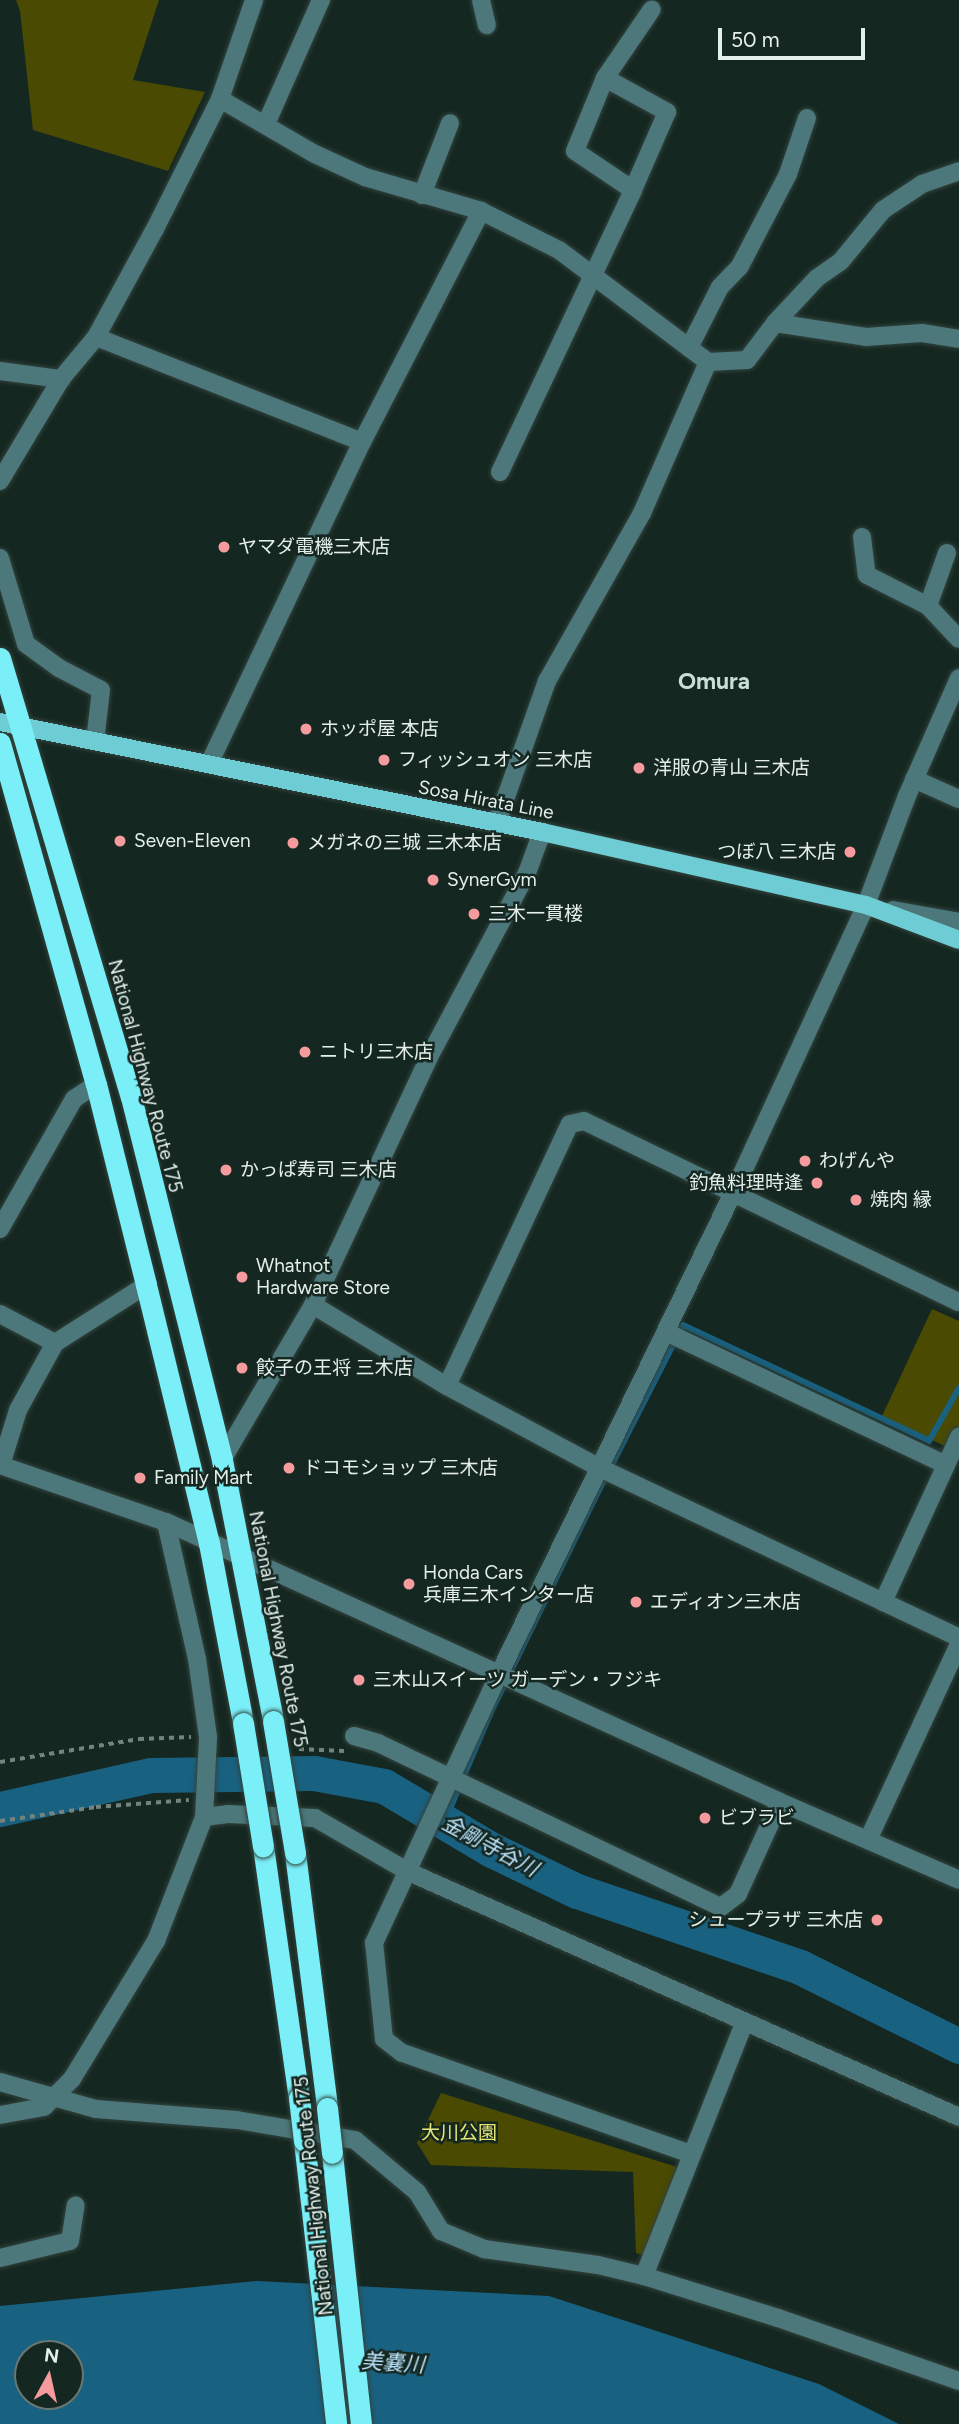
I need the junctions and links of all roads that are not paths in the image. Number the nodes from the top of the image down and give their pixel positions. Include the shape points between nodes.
1 (254, 0) edge
2 (321, 0) edge
3 (481, 0) edge
4 (652, 9) dead end
5 (487, 25) dead end
6 (605, 78) junction
7 (220, 99) junction
8 (807, 118) dead end
9 (450, 123) dead end
10 (266, 124) junction
11 (959, 171) edge
12 (633, 190) junction
13 (422, 195) junction
14 (481, 211) junction
15 (594, 277) junction
16 (775, 323) junction
17 (96, 337) junction
18 (959, 340) edge
19 (689, 348) junction
20 (708, 362) junction
21 (0, 371) edge
22 (61, 379) junction
23 (362, 442) junction
24 (500, 472) dead end
25 (0, 481) edge
26 (862, 537) dead end
27 (947, 554) dead end
28 (0, 558) edge
29 (928, 606) junction
30 (959, 639) edge
31 (0, 658) edge
32 (959, 677) edge
33 (10, 724) edge
34 (95, 741) junction
35 (0, 743) edge
36 (209, 764) junction
37 (914, 779) junction
38 (959, 799) edge
39 (496, 825) junction
40 (542, 832) junction
41 (866, 905) junction
42 (959, 922) edge
43 (959, 940) edge
44 (96, 1084) junction
45 (733, 1193) junction
46 (0, 1229) edge
47 (146, 1285) junction
48 (959, 1302) edge
49 (313, 1305) junction
50 (0, 1314) edge
51 (666, 1332) junction
52 (55, 1343) junction
53 (447, 1386) junction
54 (959, 1437) edge
55 (222, 1460) junction
56 (1, 1465) edge
57 (946, 1465) junction
58 (600, 1468) junction
59 (166, 1522) junction
60 (209, 1542) junction
61 (242, 1559) junction
62 (883, 1602) junction
63 (959, 1638) edge
64 (959, 1644) edge
65 (499, 1674) junction
66 (354, 1736) dead end
67 (448, 1786) junction
68 (780, 1802) junction
69 (205, 1808) junction
70 (868, 1840) junction
71 (409, 1872) junction
72 (959, 1880) edge
73 (744, 2023) junction
74 (0, 2082) edge
75 (55, 2098) junction
76 (0, 2115) edge
77 (959, 2118) edge
78 (691, 2154) junction
79 (76, 2205) dead end
80 (0, 2258) edge
81 (644, 2276) junction
82 (959, 2381) edge
83 (336, 2424) edge
84 (361, 2424) edge

1 - 7 street
2 - 10 street
3 - 5 street
4 - 6 street
6 - 12 street via 575,151
6 - 12 street via 667,112
7 - 10 street
7 - 17 street
8 - 19 street via 782,186 740,267 720,287
9 - 13 street
10 - 13 street via 365,177
11 - 16 street via 922,184 883,210 841,261 817,278
12 - 15 street
13 - 14 street
14 - 15 street via 559,250
14 - 23 street
15 - 19 street
15 - 24 street
16 - 18 street via 866,337 922,333
16 - 20 street via 747,360
17 - 22 street
17 - 23 street
19 - 20 street
20 - 39 street via 642,513 547,681
21 - 22 street
22 - 25 street
23 - 36 street
26 - 29 street via 867,575
27 - 29 street
28 - 34 street via 26,644 101,690
29 - 30 street
31 - 33 highway, National Highway Route 175
32 - 37 street
33 - 34 main road, Sosa Hirata Line
33 - 55 highway, National Highway Route 175 via 131,1097
34 - 36 main road, Sosa Hirata Line
35 - 44 highway, National Highway Route 175
36 - 39 main road, Sosa Hirata Line
37 - 38 street
37 - 41 street
39 - 40 main road, Sosa Hirata Line
40 - 41 main road, Sosa Hirata Line
40 - 49 street via 527,873 429,1059
41 - 42 street
41 - 43 main road, Sosa Hirata Line
41 - 45 street
44 - 46 street via 74,1099
44 - 47 highway, National Highway Route 175
45 - 48 street
45 - 51 street
45 - 53 street via 584,1121 570,1124
47 - 52 street
47 - 60 highway, National Highway Route 175
49 - 53 street
49 - 55 street
50 - 52 street
51 - 57 street
51 - 58 street
52 - 56 street via 18,1410
53 - 58 street
54 - 57 street
55 - 61 highway, National Highway Route 175
56 - 59 street
57 - 62 street
58 - 62 street
58 - 65 street
59 - 60 street
59 - 69 street via 197,1659 208,1737
60 - 61 street
60 - 83 highway, National Highway Route 175, bridge via 263,1846 299,2098
61 - 65 street
61 - 84 highway, National Highway Route 175, bridge via 295,1853
62 - 63 street
64 - 70 street
65 - 67 street
65 - 68 street
66 - 67 street via 379,1743
67 - 68 street via 721,1907 738,1895
67 - 71 street
68 - 70 street
69 - 71 street via 228,1814 316,1818
69 - 75 street via 156,1941 72,2079
70 - 72 street
71 - 73 street
71 - 78 street via 374,1943 384,2039 402,2053
73 - 77 street
73 - 78 street
74 - 75 street
75 - 76 street via 44,2107
75 - 81 street via 96,2109 237,2120 355,2140 417,2193 441,2231 484,2249
78 - 81 street
79 - 80 street via 70,2241
81 - 82 street

